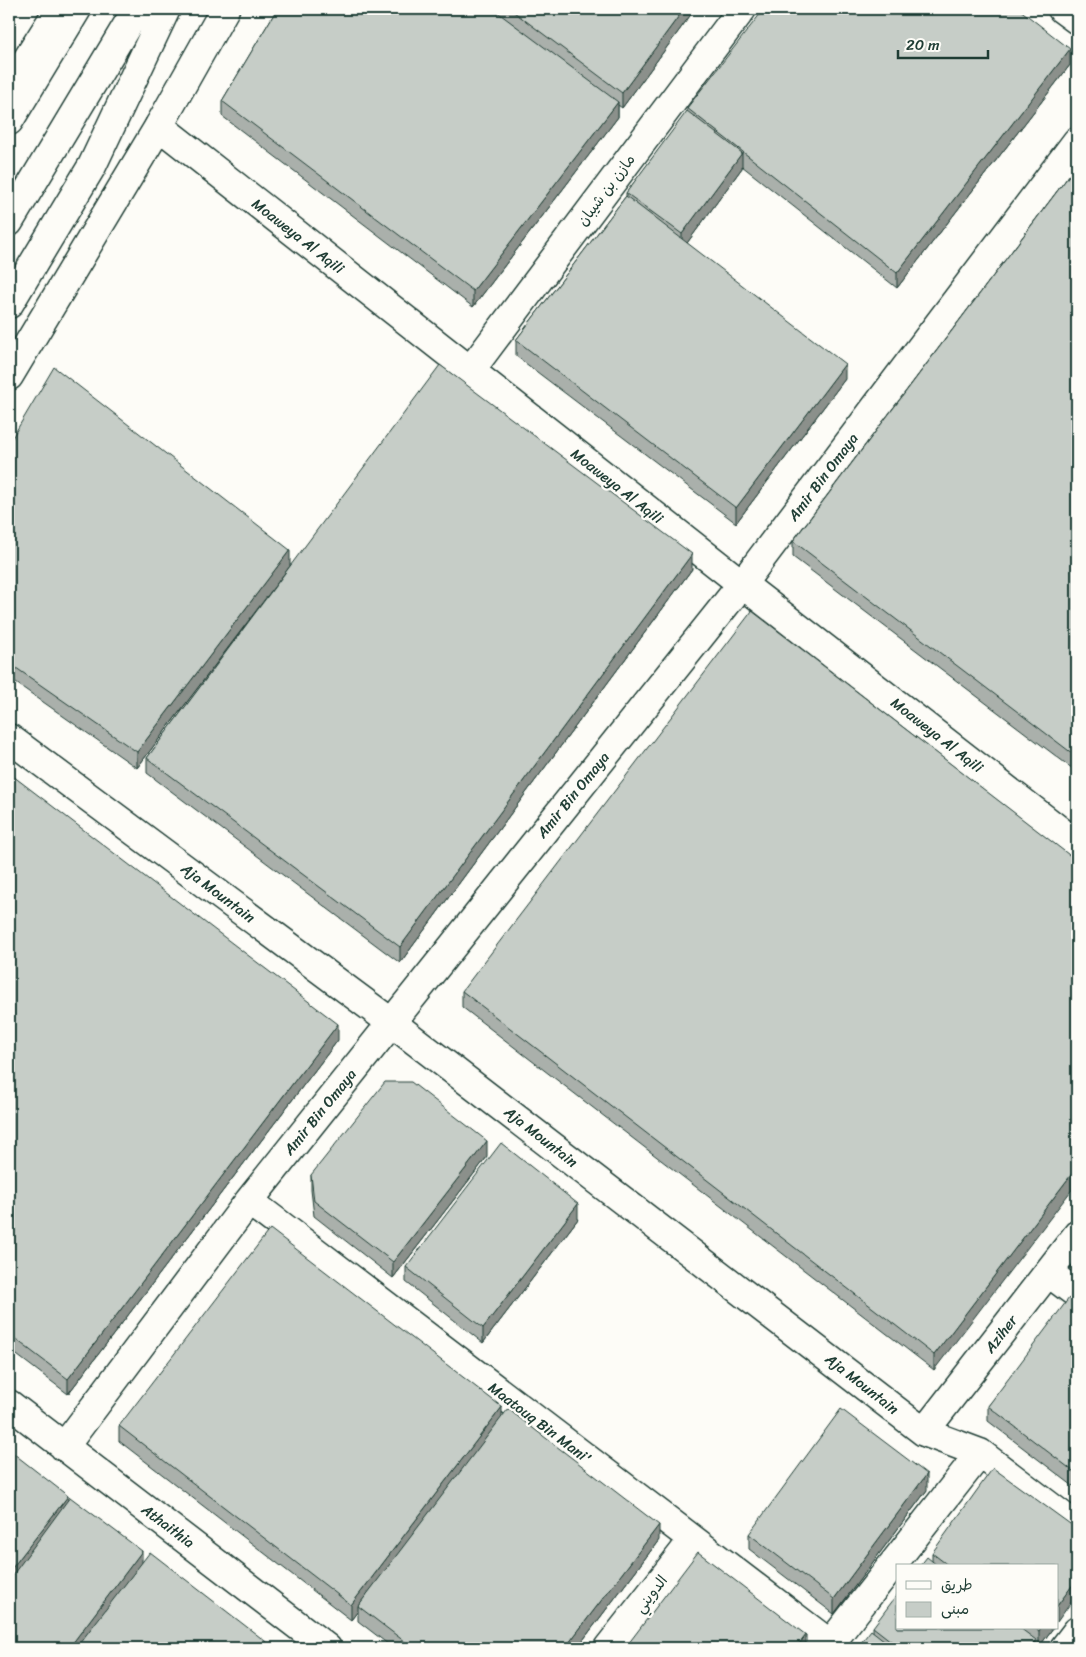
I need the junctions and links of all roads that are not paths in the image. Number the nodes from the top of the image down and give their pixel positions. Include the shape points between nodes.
1 (59, 9) edge
2 (77, 9) edge
3 (137, 9) edge
4 (166, 9) edge
5 (225, 9) edge
6 (742, 9) edge
7 (1062, 9) edge
8 (1077, 20) edge
9 (9, 88) edge
10 (9, 121) edge
11 (158, 126) junction
12 (1077, 141) edge
13 (9, 222) edge
14 (9, 304) edge
15 (470, 371) junction
16 (9, 376) edge
17 (742, 584) junction
18 (9, 738) edge
19 (1077, 844) edge
20 (392, 1023) junction
21 (249, 1201) junction
22 (1077, 1234) edge
23 (1049, 1272) junction
24 (1077, 1294) edge
25 (9, 1404) edge
26 (924, 1432) junction
27 (64, 1447) junction
28 (980, 1453) junction
29 (1077, 1527) edge
30 (693, 1540) junction
31 (1077, 1631) edge
32 (829, 1646) edge
33 (327, 1648) edge
34 (608, 1648) edge
35 (1064, 1648) edge

1 - 9 street
2 - 10 street
3 - 13 street
4 - 14 street via 92,166
5 - 11 street
6 - 15 street, مازن بن شيبان
7 - 8 street
11 - 15 street, Moaweya Al Aqili
11 - 16 street
12 - 17 street, Amir Bin Omaya
15 - 17 street, Moaweya Al Aqili
17 - 19 street, Moaweya Al Aqili
17 - 20 street, Amir Bin Omaya
18 - 20 street, Aja Mountain
20 - 21 street, Amir Bin Omaya
20 - 26 street, Aja Mountain
21 - 27 street, Amir Bin Omaya
21 - 30 street, Maatouq Bin Mani'
22 - 23 street, Aziher
23 - 24 street
23 - 26 street, Aziher
25 - 27 street, Athaithia
26 - 28 street, Aja Mountain
27 - 33 street, Athaithia
28 - 29 street, Aja Mountain
28 - 32 street
30 - 32 street, Maatouq Bin Mani'
30 - 34 street, الدويني
31 - 35 street

